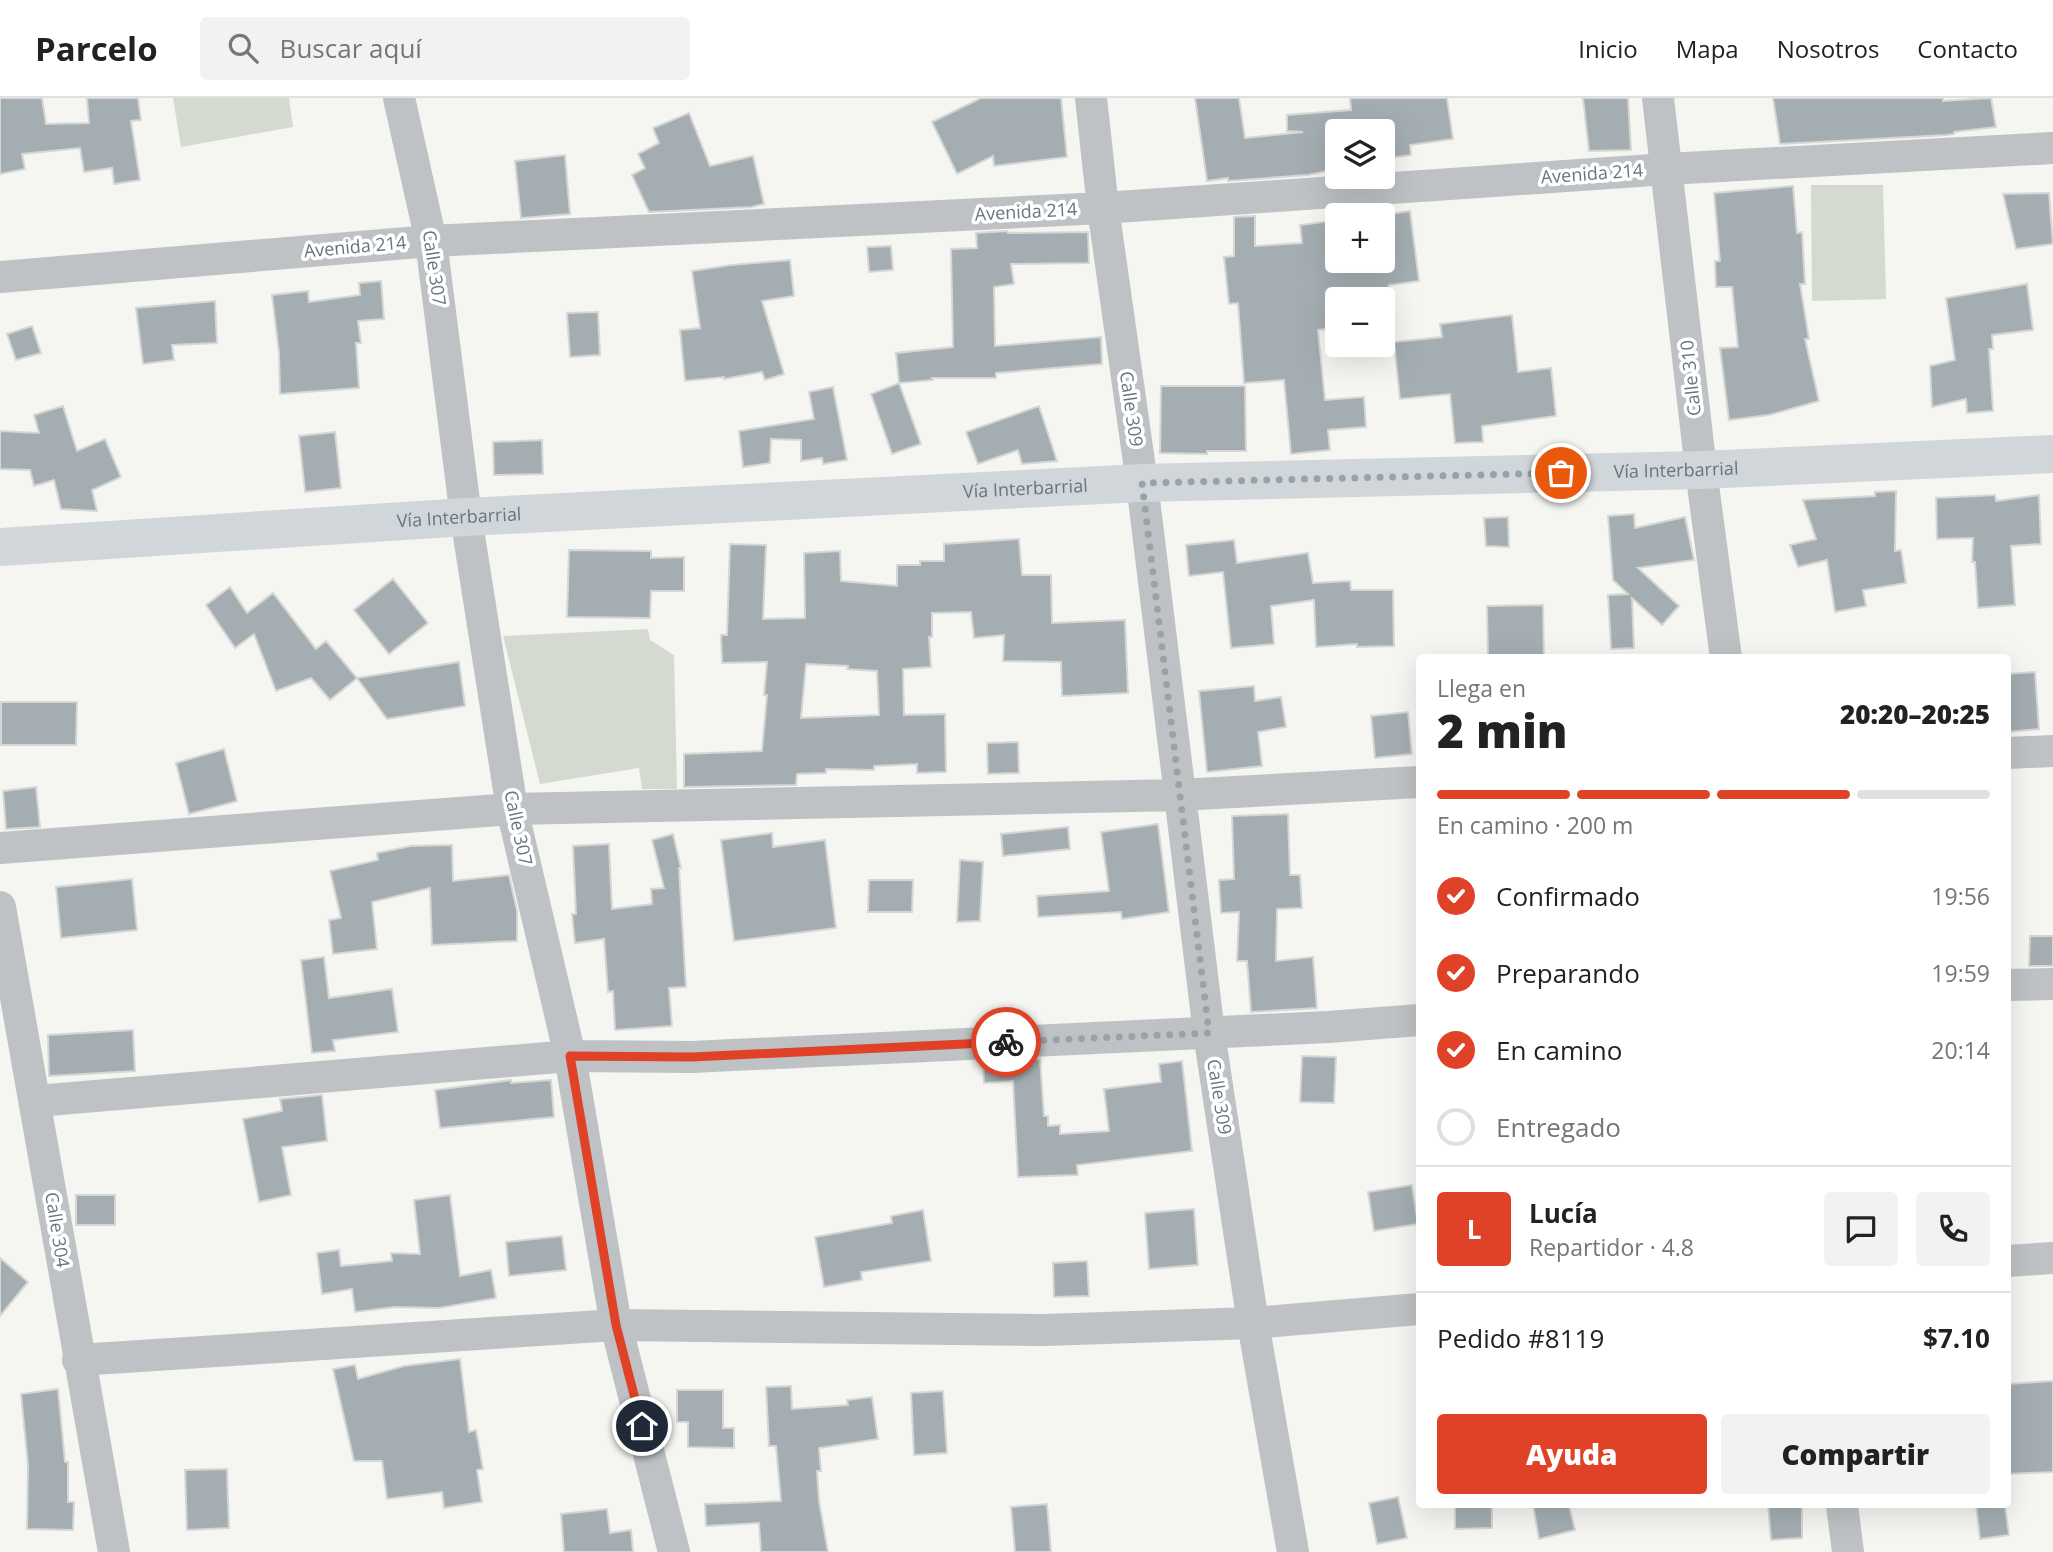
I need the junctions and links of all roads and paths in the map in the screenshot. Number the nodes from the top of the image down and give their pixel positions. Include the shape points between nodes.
1 (398, 98) edge
2 (1091, 98) edge
3 (1658, 98) edge
4 (2053, 148) edge
5 (1667, 169) junction
6 (1103, 208) junction
7 (431, 241) junction
8 (0, 277) edge
9 (2053, 454) edge
10 (1701, 470) junction
11 (1142, 483) junction
12 (466, 517) junction
13 (0, 547) edge
14 (1725, 654) edge
15 (2053, 751) edge
16 (2011, 753) edge
17 (1416, 782) edge
18 (1179, 795) junction
19 (512, 809) junction
20 (0, 848) edge
21 (0, 907) edge
22 (2053, 984) edge
23 (2011, 985) edge
24 (1416, 1020) edge
25 (1209, 1033) junction
26 (570, 1056) junction
27 (36, 1101) junction
28 (2053, 1258) edge
29 (2011, 1261) edge
30 (1416, 1309) edge
31 (1253, 1323) junction
32 (616, 1325) junction
33 (78, 1360) junction
34 (1842, 1508) edge
35 (114, 1552) edge
36 (674, 1552) edge
37 (1293, 1552) edge
38 (1848, 1552) edge

1 - 7 street, Calle 307
2 - 6 street, Calle 309
3 - 5 street, Calle 310
4 - 5 street, Avenida 214
5 - 6 street, Avenida 214
5 - 10 street, Calle 310
6 - 7 street, Avenida 214
6 - 11 street, Calle 309
7 - 8 street, Avenida 214
7 - 12 street, Calle 307
9 - 10 main road, Vía Interbarrial
10 - 11 main road, Vía Interbarrial
10 - 14 street, Calle 310
11 - 12 main road, Vía Interbarrial
11 - 18 street, Calle 309
12 - 13 main road, Vía Interbarrial
12 - 19 street, Calle 307
15 - 16 street
17 - 18 street
18 - 19 street
18 - 25 street, Calle 309
19 - 20 street
19 - 26 street, Calle 307
21 - 27 street, Calle 304
22 - 23 street
24 - 25 street
25 - 26 street via 692,1057
25 - 31 street, Calle 309
26 - 27 street
26 - 32 street, Calle 307
27 - 33 street, Calle 304
28 - 29 street
30 - 31 street
31 - 32 street via 1045,1331
31 - 37 street, Calle 309
32 - 33 street
32 - 36 street, Calle 307
33 - 35 street, Calle 304
34 - 38 street

